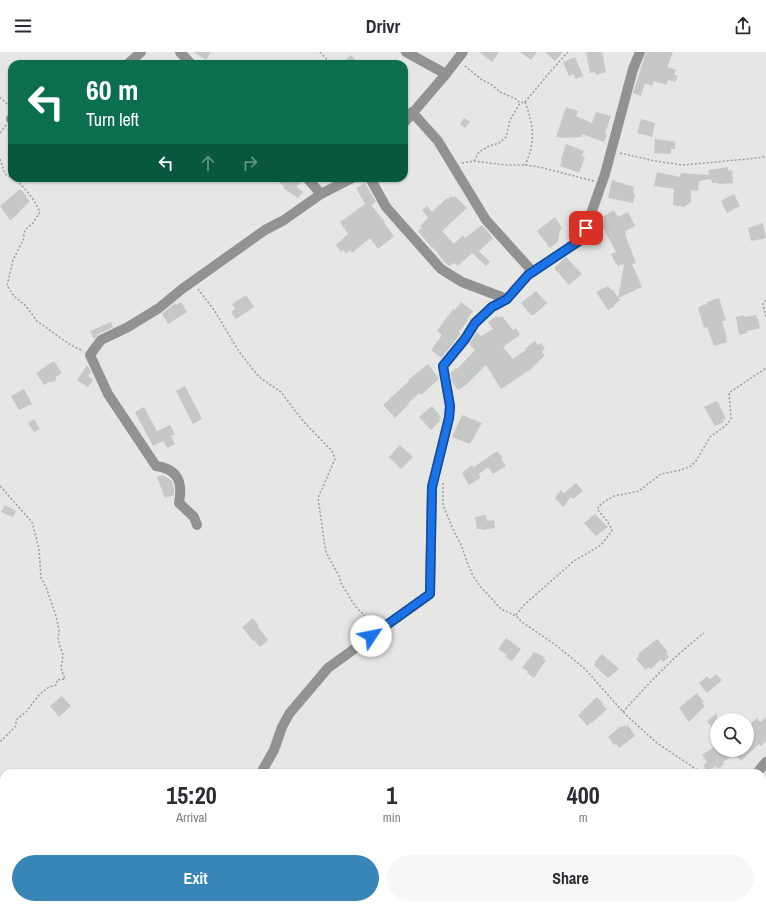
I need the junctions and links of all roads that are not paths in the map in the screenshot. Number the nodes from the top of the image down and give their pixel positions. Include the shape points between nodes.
1 (141, 52) edge
2 (180, 52) edge
3 (406, 52) edge
4 (463, 52) edge
5 (640, 52) edge
6 (132, 60) edge
7 (187, 60) edge
8 (446, 74) junction
9 (412, 112) junction
10 (408, 118) edge
11 (310, 182) edge
12 (344, 182) edge
13 (372, 182) edge
14 (321, 194) junction
15 (533, 272) junction
16 (507, 299) junction
17 (196, 525) dead end
18 (263, 769) edge

1 - 6 street
2 - 7 street
3 - 8 street
4 - 8 street
5 - 15 street via 582,239
8 - 9 street
9 - 10 street
9 - 15 street via 433,134 486,220
11 - 14 street
12 - 14 street
13 - 16 street via 386,206 441,269 462,282
14 - 17 street via 265,230 159,308 101,340 90,355 108,394 156,466 166,467 175,474 180,484 179,503 194,517
15 - 16 street
16 - 18 street via 492,307 475,323 443,366 450,406 432,487 430,594 328,668 289,714

